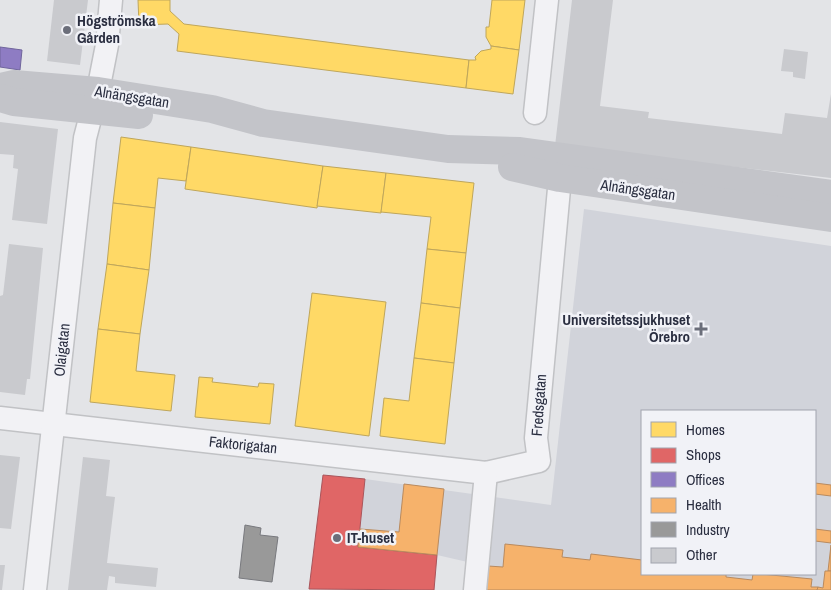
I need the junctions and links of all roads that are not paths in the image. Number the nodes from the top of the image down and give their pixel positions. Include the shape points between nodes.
1 (111, 0) edge
2 (547, 0) edge
3 (0, 87) edge
4 (0, 98) edge
5 (95, 101) junction
6 (535, 113) dead end
7 (561, 168) junction
8 (831, 194) edge
9 (831, 218) edge
10 (0, 418) edge
11 (53, 423) junction
12 (486, 473) junction
13 (35, 590) edge
14 (475, 590) edge

1 - 5 street, Olaigatan via 107,44
2 - 6 street
3 - 5 main road, Alnängsgatan via 14,84
4 - 5 main road, Alnängsgatan via 14,102
5 - 7 main road, Alnängsgatan via 212,109 263,123
5 - 11 street, Olaigatan via 86,138
7 - 8 main road, Alnängsgatan
7 - 9 main road, Alnängsgatan
7 - 12 street, Fredsgatan via 536,438 539,461
10 - 11 street, Faktorigatan
11 - 12 street, Faktorigatan
11 - 13 street, Olaigatan
12 - 14 street

